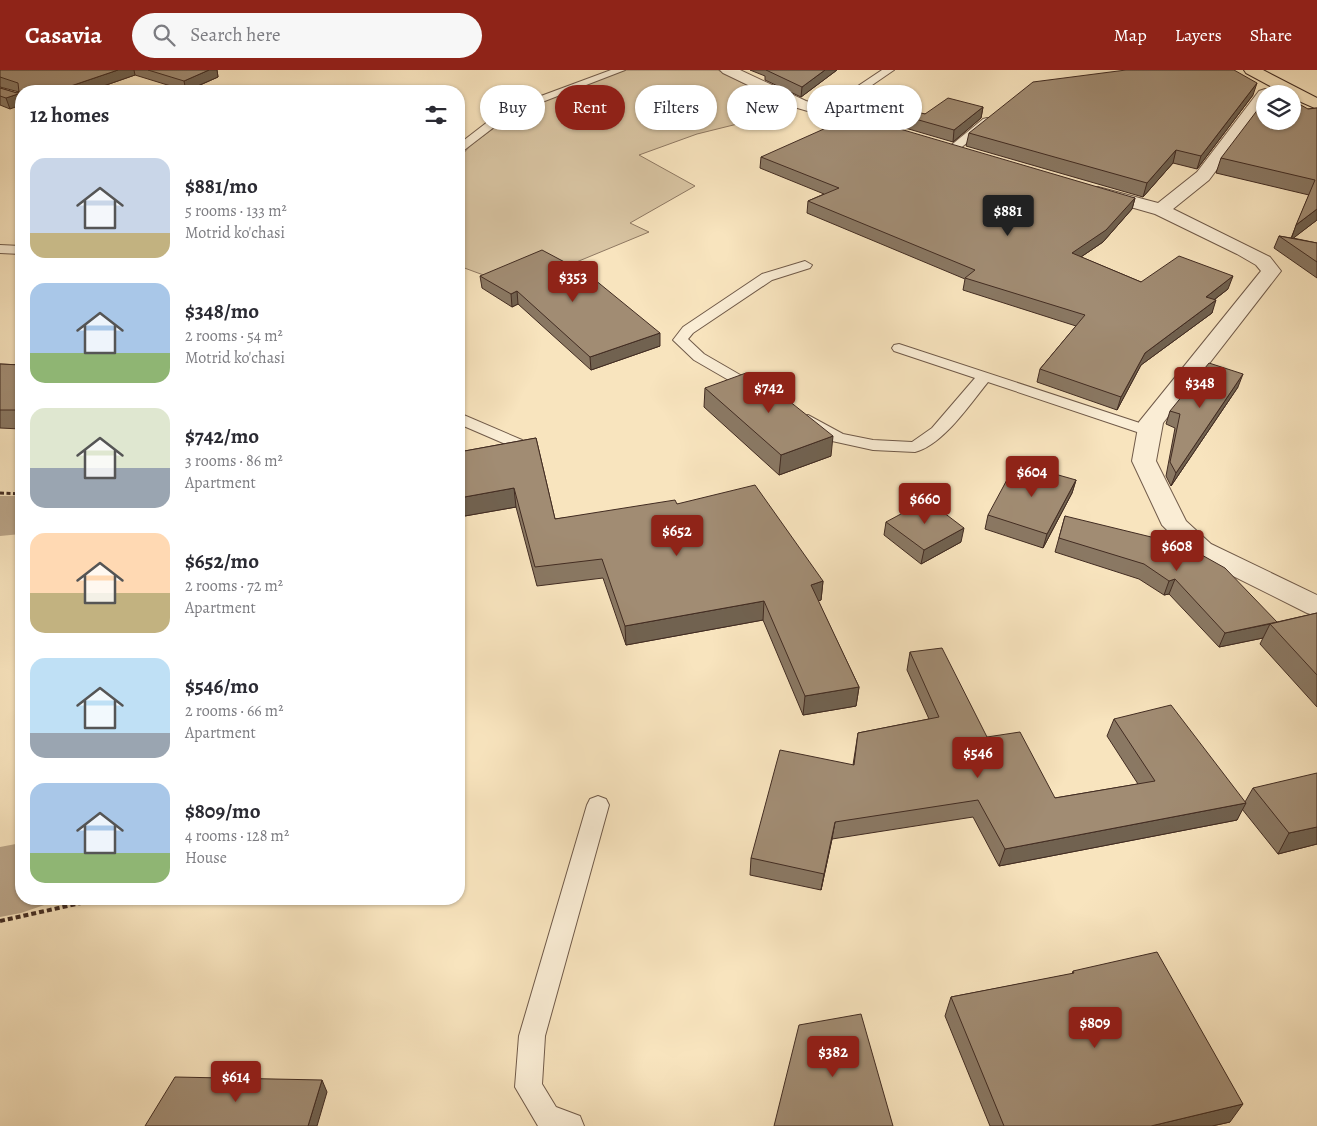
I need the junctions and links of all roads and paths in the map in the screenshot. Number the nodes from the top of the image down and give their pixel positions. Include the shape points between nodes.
1 (620, 70) edge
2 (728, 70) edge
3 (889, 70) edge
4 (1251, 70) edge
5 (866, 85) edge
6 (1265, 85) edge
7 (1301, 99) edge
8 (1317, 104) edge
9 (807, 106) edge
10 (1256, 110) edge
11 (996, 114) edge
12 (888, 130) edge
13 (908, 136) edge
14 (935, 143) edge
15 (465, 144) edge
16 (953, 149) junction
17 (972, 154) edge
18 (1086, 188) edge
19 (1161, 210) junction
20 (0, 249) edge
21 (15, 250) edge
22 (805, 265) dead end
23 (899, 348) dead end
24 (985, 376) junction
25 (773, 400) edge
26 (797, 414) edge
27 (465, 421) edge
28 (1149, 431) junction
29 (516, 443) edge
30 (0, 493) edge
31 (15, 494) edge
32 (1317, 606) edge
33 (598, 805) dead end
34 (72, 905) edge
35 (0, 921) edge
36 (570, 1126) edge

1 - 15 lane via 507,112
2 - 9 street
3 - 5 lane
4 - 6 main road
7 - 8 main road
10 - 19 street via 1203,176
11 - 16 lane
12 - 13 street
14 - 16 street
16 - 17 street
18 - 19 street
19 - 28 street via 1263,260 1271,271 1151,422
20 - 21 lane
22 - 25 lane via 767,277 688,330 680,340 699,357
23 - 24 lane
24 - 26 lane via 938,431 915,447 873,445 838,438
24 - 28 lane
27 - 29 lane
28 - 32 street via 1144,461 1175,525 1202,550
30 - 31 path
33 - 36 lane via 532,1036 528,1087 546,1116
34 - 35 path

